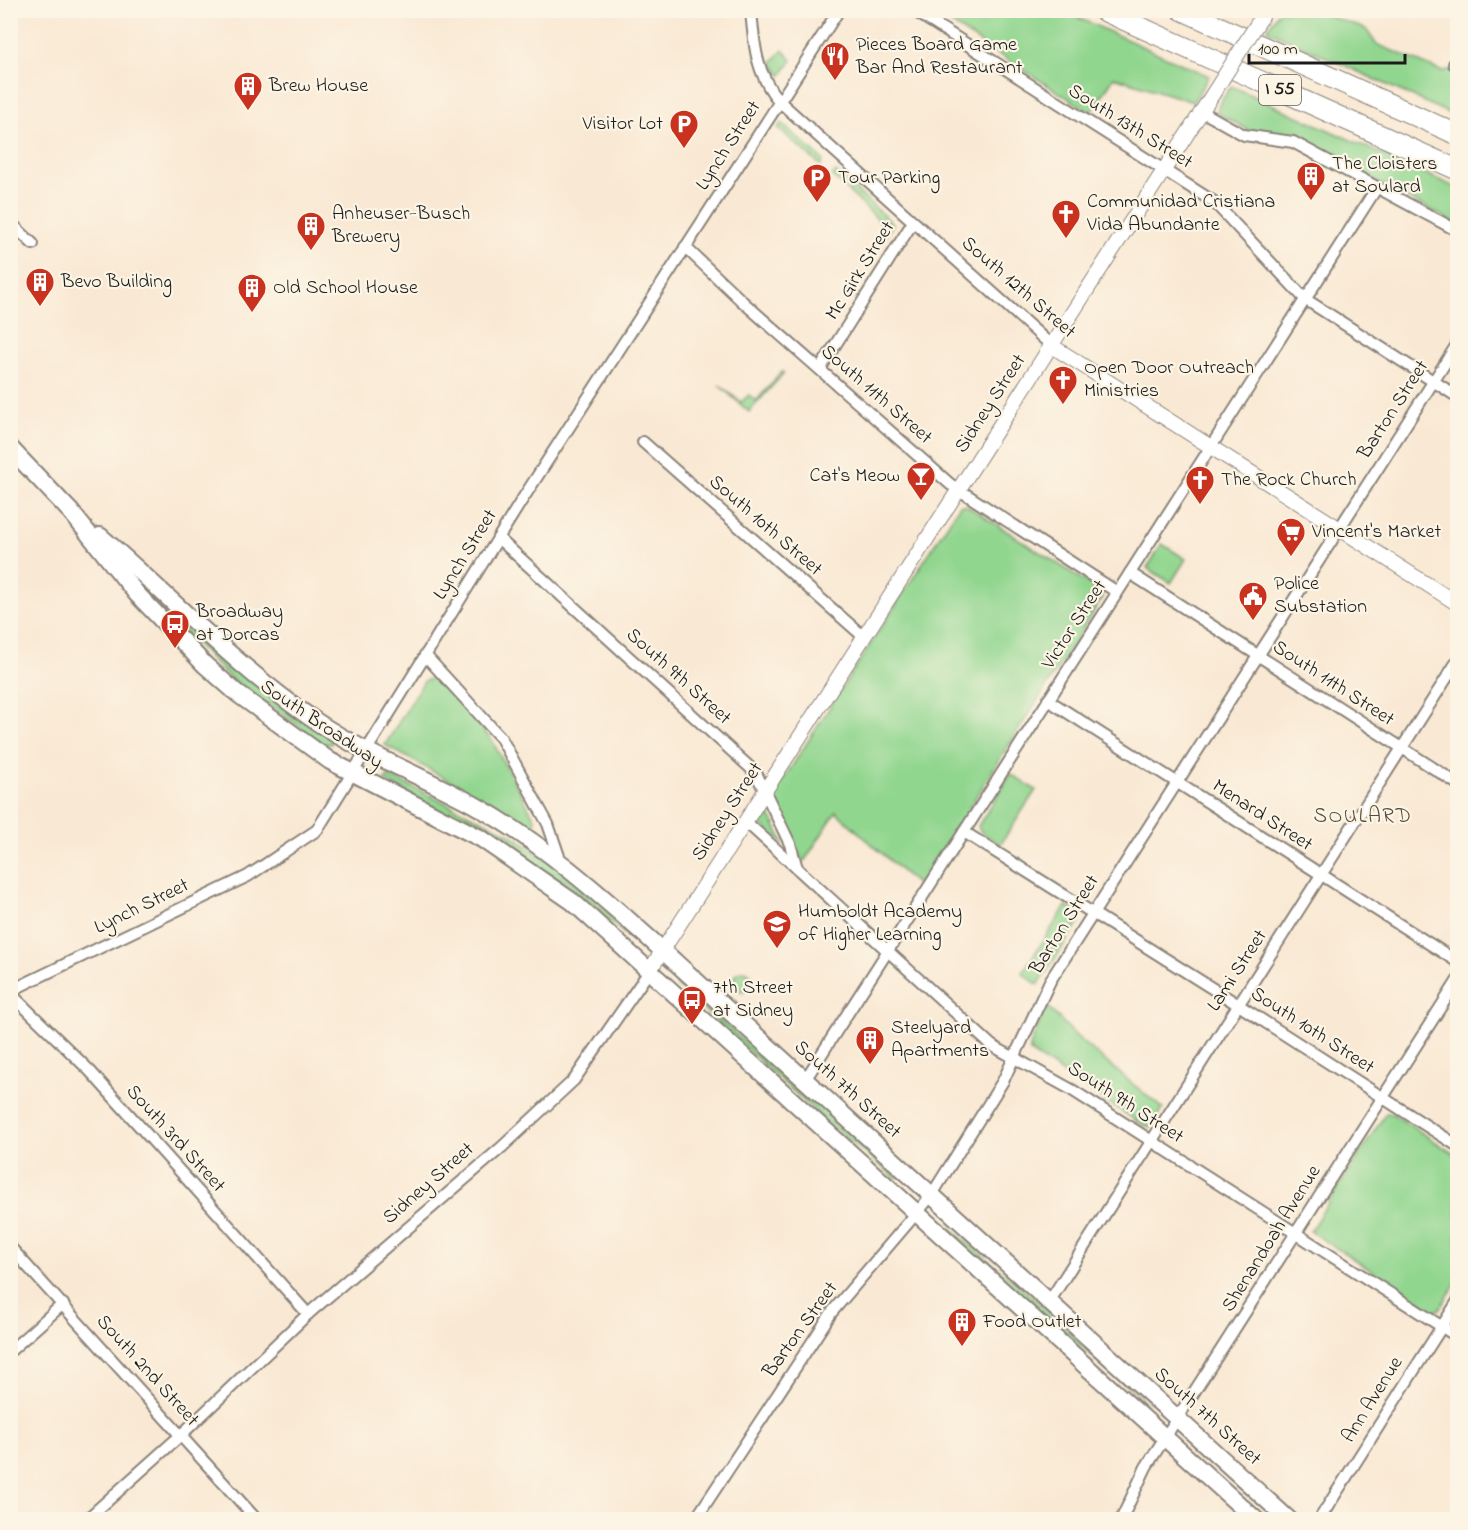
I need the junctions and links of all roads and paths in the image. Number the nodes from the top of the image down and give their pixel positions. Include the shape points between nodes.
1 (751, 10) edge
2 (839, 10) edge
3 (913, 10) edge
4 (1102, 10) edge
5 (1182, 10) edge
6 (1266, 10) edge
7 (779, 101) junction
8 (1205, 105) junction
9 (1458, 135) edge
10 (1165, 169) junction
11 (1458, 170) edge
12 (1376, 189) junction
13 (10, 222) edge
14 (913, 222) junction
15 (1458, 231) edge
16 (33, 244) dead end
17 (686, 247) junction
18 (1305, 299) junction
19 (1458, 344) edge
20 (1052, 346) junction
21 (820, 369) junction
22 (1433, 381) junction
23 (1458, 397) edge
24 (643, 442) dead end
25 (1211, 447) junction
26 (10, 448) edge
27 (958, 490) junction
28 (71, 512) junction
29 (1339, 528) junction
30 (498, 538) junction
31 (1130, 573) junction
32 (1117, 592) junction
33 (1458, 604) edge
34 (864, 637) junction
35 (425, 655) junction
36 (1257, 657) junction
37 (1458, 660) edge
38 (1048, 700) junction
39 (1401, 748) junction
40 (366, 751) junction
41 (351, 774) junction
42 (1177, 783) junction
43 (1458, 784) edge
44 (766, 789) junction
45 (745, 821) junction
46 (964, 832) junction
47 (561, 862) junction
48 (797, 869) junction
49 (1321, 874) junction
50 (1093, 914) junction
51 (662, 951) junction
52 (887, 951) junction
53 (1458, 962) edge
54 (650, 970) junction
55 (1458, 980) edge
56 (10, 992) edge
57 (1237, 1004) junction
58 (1014, 1057) junction
59 (805, 1080) junction
60 (1382, 1098) junction
61 (1151, 1142) junction
62 (1458, 1146) edge
63 (931, 1196) junction
64 (917, 1212) junction
65 (1296, 1234) junction
66 (10, 1246) edge
67 (1458, 1301) edge
68 (1049, 1302) junction
69 (63, 1305) junction
70 (308, 1314) junction
71 (1441, 1326) junction
72 (1458, 1337) edge
73 (10, 1352) edge
74 (1179, 1419) junction
75 (181, 1435) junction
76 (1166, 1437) junction
77 (86, 1520) edge
78 (257, 1520) edge
79 (695, 1520) edge
80 (1120, 1520) edge
81 (1256, 1520) edge
82 (1289, 1520) edge
83 (1319, 1520) edge

1 - 7 street, South 12th Street via 758,64
2 - 7 street, Lynch Street
3 - 10 street, South 13th Street
4 - 11 highway, I 55
5 - 9 highway, I 55
6 - 8 street, Sidney Street, bridge
7 - 14 street, South 12th Street
7 - 17 street, Lynch Street
8 - 10 street, Sidney Street
8 - 12 street via 1244,135 1293,142
10 - 18 street, South 13th Street via 1214,202
10 - 20 street, Sidney Street
12 - 15 street
12 - 18 street, Victor Street
13 - 16 street
14 - 20 street, South 12th Street
14 - 21 street, Mc Girk Street
17 - 21 street, South 11th Street via 743,303
17 - 30 street, Lynch Street
18 - 22 street, South 13th Street
18 - 25 street, Victor Street
19 - 22 street, Barton Street
20 - 25 street, South 12th Street
20 - 27 street, Sidney Street
21 - 27 street, South 11th Street
22 - 23 street, South 13th Street
22 - 29 street, Barton Street
24 - 34 street, South 10th Street
25 - 29 street, South 12th Street
25 - 31 street, Victor Street
26 - 28 main road, South Broadway
27 - 32 street, South 11th Street
27 - 34 street, Sidney Street
28 - 40 main road, South Broadway via 270,686
28 - 41 main road, South Broadway via 134,590 217,677
29 - 33 street, South 12th Street
29 - 36 street, Barton Street
30 - 35 street, Lynch Street
30 - 44 street, South 9th Street via 751,766
31 - 32 street, Victor Street
31 - 36 street, South 11th Street
32 - 38 street, Victor Street
34 - 44 street, Sidney Street
35 - 40 street, Lynch Street
35 - 47 street, South 7th Street via 501,738 543,814
36 - 39 street, South 11th Street
36 - 42 street, Barton Street
37 - 39 street, Lami Street
38 - 42 street, Menard Street
38 - 46 street, Victor Street
39 - 43 street, South 11th Street
39 - 49 street, Lami Street
40 - 41 street, Lynch Street
40 - 47 main road, South Broadway via 478,807
41 - 54 main road, South Broadway via 482,839 556,888
41 - 56 street, Lynch Street via 317,830 248,876
42 - 49 street, Menard Street
42 - 50 street, Barton Street
44 - 45 street, Sidney Street
44 - 48 street, South 9th Street
45 - 48 street, South 9th Street
45 - 51 street, Sidney Street
46 - 50 street, South 10th Street
46 - 52 street, Victor Street
47 - 51 main road, South 7th Street
48 - 52 street, South 9th Street
49 - 53 street, Menard Street
49 - 57 street, Lami Street
50 - 57 street, South 10th Street
50 - 58 street, Barton Street via 1042,995
51 - 54 street, Sidney Street
51 - 59 main road, South 7th Street
52 - 58 street, South 9th Street via 991,1045
52 - 59 street, Victor Street
54 - 64 main road
54 - 70 street, Sidney Street via 574,1080
55 - 60 street, Shenandoah Avenue
56 - 70 street, South 3rd Street via 90,1071
57 - 60 street, South 10th Street
57 - 61 street, Lami Street
58 - 61 street, South 9th Street
58 - 63 street, Barton Street
59 - 63 main road, South 7th Street
60 - 62 street, South 10th Street
60 - 65 street, Shenandoah Avenue
61 - 65 street, South 9th Street
61 - 68 street, Lami Street
63 - 64 street, Barton Street
63 - 68 main road, South 7th Street
64 - 76 main road
64 - 79 street, Barton Street via 832,1312
65 - 71 street, South 9th Street
65 - 74 street, Shenandoah Avenue
66 - 69 street, South 2nd Street
67 - 71 street, Ann Avenue
68 - 74 main road, South 7th Street
69 - 73 street
69 - 75 street, South 2nd Street
70 - 75 street, Sidney Street
71 - 72 street, South 9th Street
71 - 83 street, Ann Avenue
74 - 76 street, Shenandoah Avenue
74 - 82 main road, South 7th Street
75 - 77 street, Sidney Street
75 - 78 street, South 2nd Street
76 - 80 street, Shenandoah Avenue via 1134,1487
76 - 81 main road

